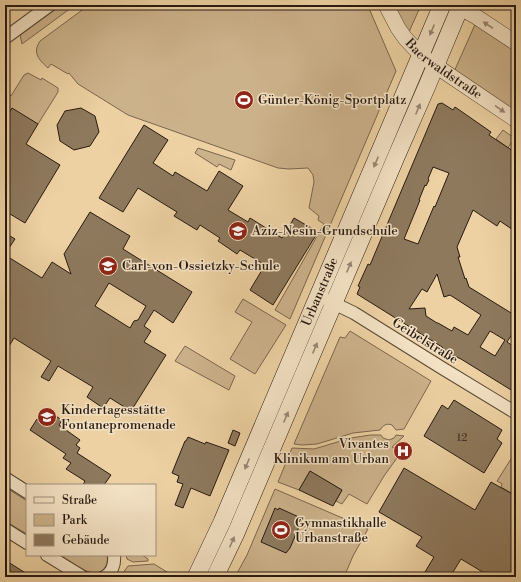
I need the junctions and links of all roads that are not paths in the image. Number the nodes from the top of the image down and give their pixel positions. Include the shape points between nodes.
1 (50, 5) edge
2 (386, 5) edge
3 (442, 5) edge
4 (459, 6) edge
5 (5, 38) edge
6 (516, 44) edge
7 (421, 55) junction
8 (436, 66) junction
9 (516, 120) edge
10 (318, 296) junction
11 (334, 303) junction
12 (516, 413) edge
13 (5, 478) edge
14 (26, 491) edge
15 (5, 529) edge
16 (26, 541) edge
17 (49, 556) edge
18 (114, 556) edge
19 (83, 577) edge
20 (104, 577) edge
21 (196, 577) edge
22 (215, 577) edge

1 - 5 street
2 - 7 street, Baerwaldstraße via 398,28
3 -> 7 main road, Urbanstraße
6 -> 4 street
4 - 8 main road, Urbanstraße
7 - 8 street, Baerwaldstraße
7 -> 10 main road, Urbanstraße
8 -> 9 street, Baerwaldstraße
11 -> 8 main road, Urbanstraße
10 - 11 street, Geibelstraße
10 -> 21 main road, Urbanstraße via 219,530
11 - 12 street, Geibelstraße
22 -> 11 main road, Urbanstraße
13 - 14 street
15 - 16 street
17 - 19 street
18 - 20 street via 112,569

